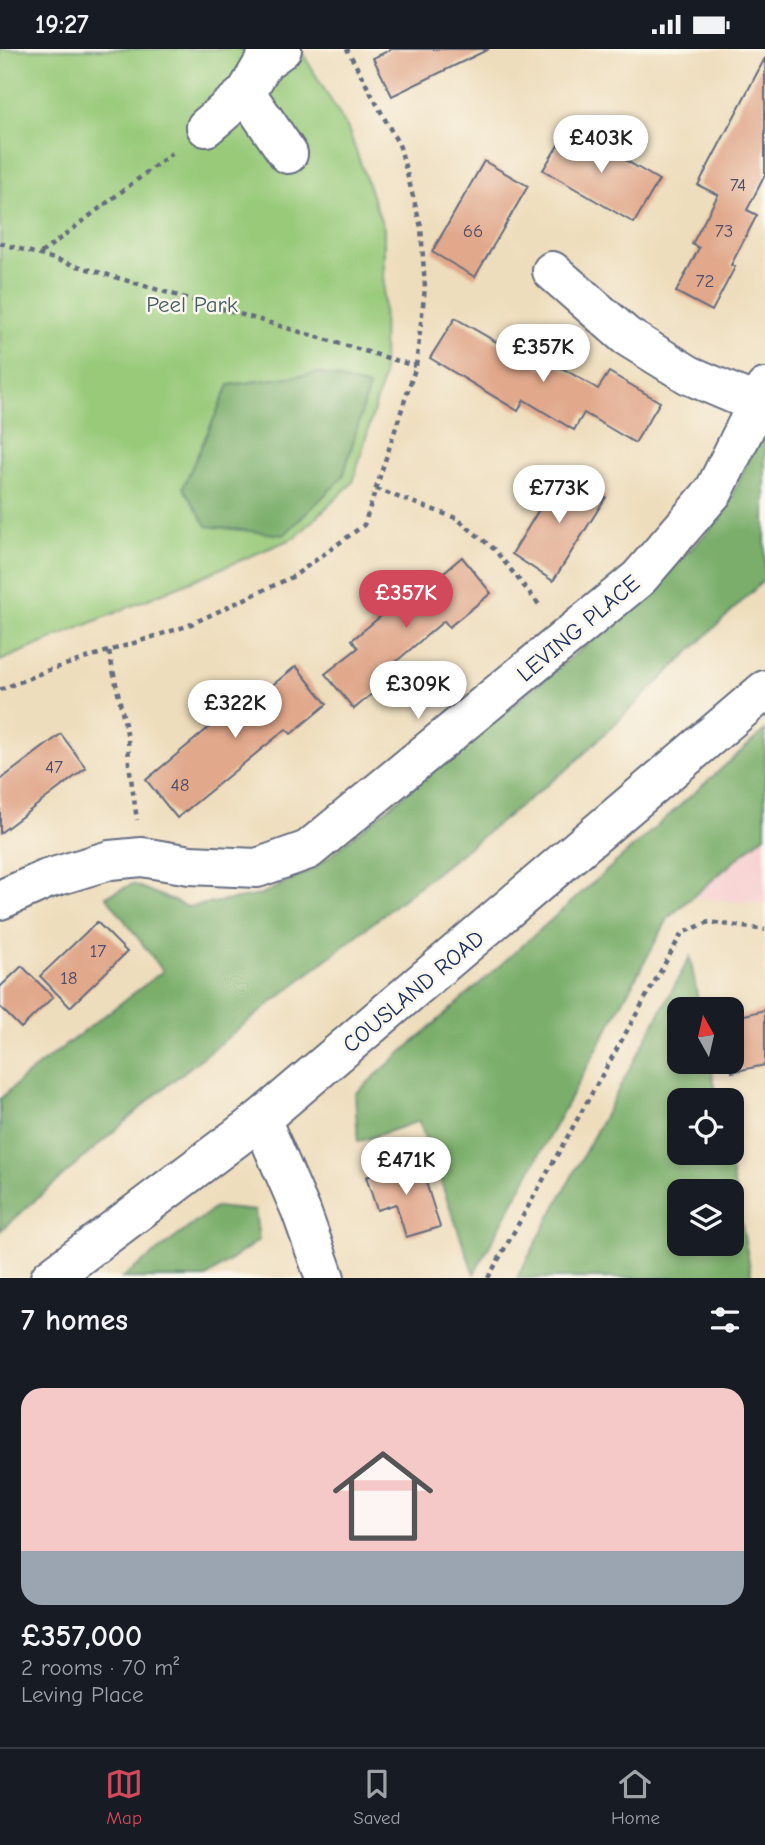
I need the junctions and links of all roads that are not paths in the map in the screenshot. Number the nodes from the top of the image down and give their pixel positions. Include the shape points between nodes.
1 (261, 63) edge
2 (206, 127) road end
3 (288, 154) dead end
4 (552, 271) dead end
5 (761, 396) edge
6 (765, 690) edge
7 (0, 900) edge
8 (261, 1119) junction
9 (50, 1278) edge
10 (325, 1278) edge

1 - 2 street
1 - 3 street
4 - 5 street, LEVING PLACE via 626,336 689,375
5 - 7 street, LEVING PLACE via 714,491 639,578 308,850 257,868 142,857 110,860 47,879
6 - 8 street, COUSLAND ROAD
8 - 9 street, COUSLAND ROAD
8 - 10 street

